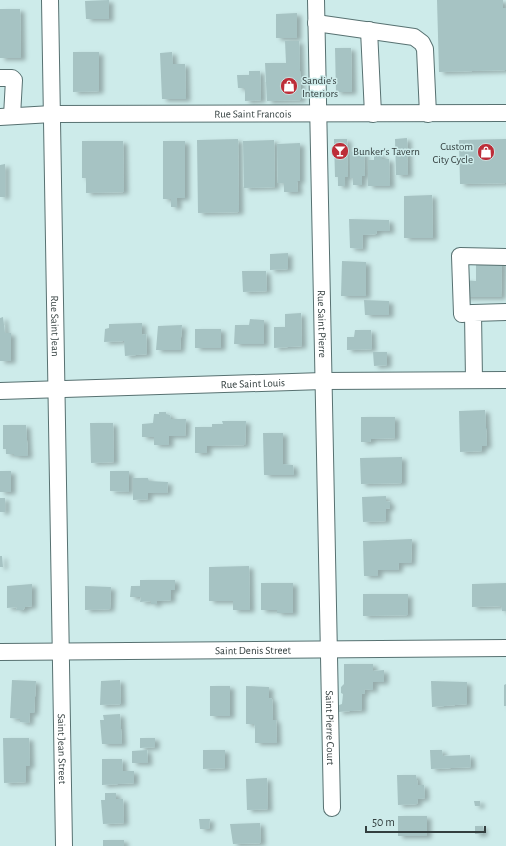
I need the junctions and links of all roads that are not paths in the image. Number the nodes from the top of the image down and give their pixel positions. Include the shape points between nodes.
1 (50, 0) edge
2 (316, 0) edge
3 (316, 23) junction
4 (368, 30) junction
5 (0, 78) edge
6 (506, 113) edge
7 (52, 114) junction
8 (318, 114) junction
9 (373, 114) junction
10 (428, 114) junction
11 (6, 116) edge
12 (506, 257) edge
13 (506, 312) edge
14 (473, 313) junction
15 (474, 380) junction
16 (506, 380) edge
17 (323, 381) junction
18 (56, 390) junction
19 (0, 391) edge
20 (330, 648) junction
21 (506, 648) edge
22 (0, 652) edge
23 (60, 652) junction
24 (332, 808) dead end
25 (64, 846) edge

1 - 7 street, Rue Saint Jean
2 - 3 street, Rue Saint Pierre
3 - 4 street
3 - 8 street, Rue Saint Pierre
4 - 9 street
4 - 10 street via 414,37 422,43 426,49
5 - 11 street via 14,80
6 - 10 street, Rue Saint Francois
7 - 8 street, Rue Saint Francois
7 - 11 street, Rue Saint Francois
7 - 18 street, Rue Saint Jean
8 - 9 street, Rue Saint Francois
8 - 17 street, Rue Saint Pierre
9 - 10 street, Rue Saint Francois
12 - 14 street via 460,256 462,314
13 - 14 street
14 - 15 street
15 - 16 street, Rue Saint Louis
15 - 17 street, Rue Saint Louis
17 - 18 street, Rue Saint Louis
17 - 20 street, Rue Saint Pierre
18 - 19 street, Rue Saint Louis
18 - 23 street, Rue Saint Jean
20 - 21 street, Saint Denis Street
20 - 23 street, Saint Denis Street
20 - 24 street, Saint Pierre Court
22 - 23 street, Saint Denis Street
23 - 25 street, Saint Jean Street

